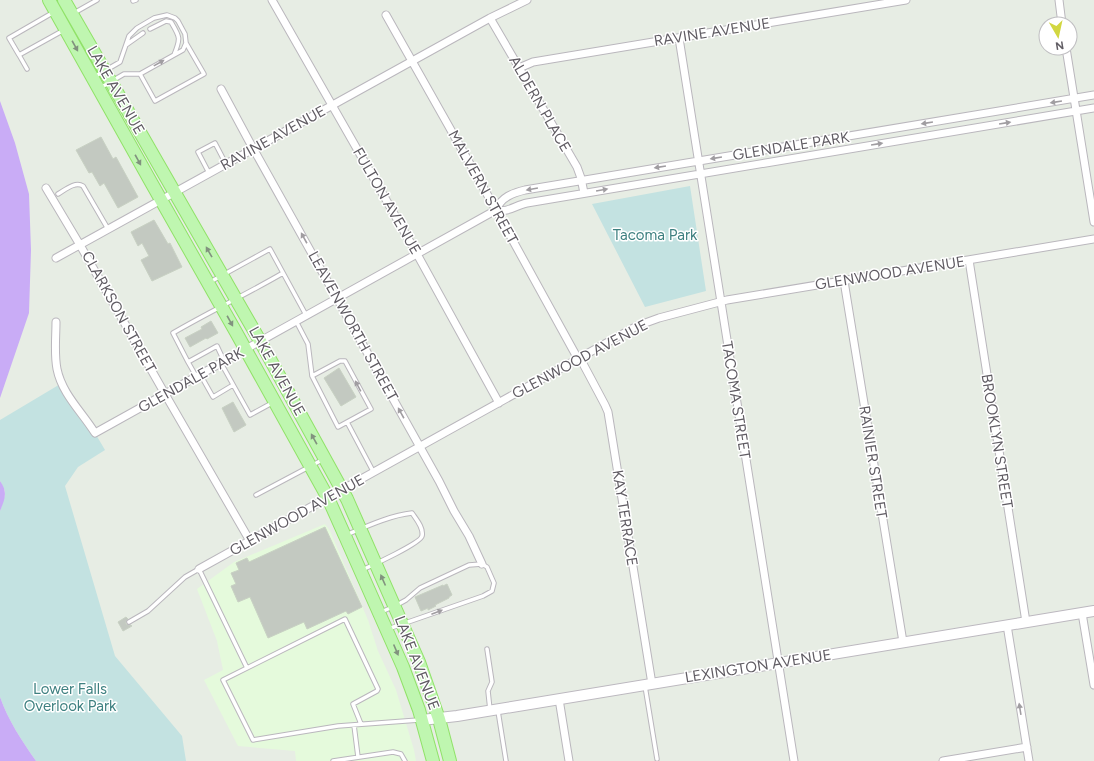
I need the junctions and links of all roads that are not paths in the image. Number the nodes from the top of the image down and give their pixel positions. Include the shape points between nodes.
1 (49, 0) edge
2 (97, 0) edge
3 (272, 0) edge
4 (527, 0) edge
5 (906, 0) edge
6 (1059, 0) edge
7 (70, 11) edge
8 (386, 15) dead end
9 (1061, 16) edge
10 (490, 18) junction
11 (60, 20) junction
12 (150, 29) dead end
13 (143, 33) dead end
14 (679, 38) junction
15 (186, 42) junction
16 (126, 45) junction
17 (19, 55) junction
18 (173, 56) junction
19 (1067, 56) edge
20 (412, 62) junction
21 (519, 68) junction
22 (27, 69) dead end
23 (105, 71) junction
24 (140, 74) junction
25 (111, 82) junction
26 (96, 83) junction
27 (221, 89) dead end
28 (1094, 95) edge
29 (1074, 98) junction
30 (332, 105) junction
31 (1094, 108) edge
32 (1076, 111) junction
33 (254, 149) junction
34 (698, 161) junction
35 (226, 164) junction
36 (209, 173) junction
37 (700, 174) junction
38 (581, 180) junction
39 (46, 188) dead end
40 (176, 192) junction
41 (584, 193) junction
42 (58, 194) dead end
43 (161, 200) junction
44 (496, 210) junction
45 (1094, 222) edge
46 (108, 230) junction
47 (1094, 239) edge
48 (80, 245) junction
49 (417, 254) junction
50 (56, 258) dead end
51 (969, 260) junction
52 (283, 273) junction
53 (223, 275) junction
54 (844, 281) junction
55 (208, 283) junction
56 (338, 298) junction
57 (237, 299) junction
58 (721, 302) junction
59 (221, 306) junction
60 (306, 315) junction
61 (296, 321) junction
62 (56, 322) dead end
63 (260, 341) junction
64 (246, 349) junction
65 (579, 358) junction
66 (188, 362) junction
67 (223, 362) junction
68 (198, 375) junction
69 (312, 376) junction
70 (233, 385) junction
71 (165, 394) junction
72 (274, 401) junction
73 (499, 403) junction
74 (347, 422) junction
75 (420, 447) junction
76 (325, 458) junction
77 (310, 466) junction
78 (374, 472) junction
79 (342, 490) junction
80 (256, 495) dead end
81 (328, 498) junction
82 (361, 529) junction
83 (346, 536) junction
84 (250, 541) junction
85 (376, 564) junction
86 (482, 564) junction
87 (199, 569) junction
88 (361, 571) junction
89 (395, 606) junction
90 (1094, 611) edge
91 (379, 612) junction
92 (1082, 613) junction
93 (129, 622) dead end
94 (1026, 622) junction
95 (403, 624) junction
96 (1007, 625) junction
97 (387, 629) junction
98 (903, 642) junction
99 (487, 649) dead end
100 (778, 663) junction
101 (247, 668) junction
102 (648, 685) junction
103 (1094, 685) edge
104 (559, 699) junction
105 (494, 710) junction
106 (439, 719) junction
107 (422, 720) junction
108 (354, 724) junction
109 (361, 724) junction
110 (1027, 747) junction
111 (358, 757) junction
112 (657, 759) dead end
113 (340, 760) edge
114 (333, 761) edge
115 (405, 761) edge
116 (433, 761) edge
117 (450, 761) edge
118 (506, 761) edge
119 (569, 761) edge
120 (794, 761) edge
121 (943, 761) edge
122 (1029, 761) edge

1 - 11 main road, LAKE AVENUE
2 - 7 lane
3 - 30 street, FULTON AVENUE
4 - 10 street, RAVINE AVENUE
5 - 14 street, RAVINE AVENUE
6 - 9 street
7 - 11 lane
7 - 11 lane
7 - 11 lane
7 - 23 main road, LAKE AVENUE
8 - 20 street, MALVERN STREET
10 - 20 street, RAVINE AVENUE
10 - 21 street, ALDERN PLACE
11 - 17 lane
11 - 17 lane via 9,38
11 -> 26 main road, LAKE AVENUE
12 - 18 lane via 166,21 171,22 179,34 179,43
13 - 16 lane
14 - 21 street, RAVINE AVENUE via 533,62
14 - 34 street, TACOMA STREET
15 - 16 lane via 178,21 167,15 154,18 137,28 129,36
15 - 18 lane via 183,50
15 - 24 lane via 204,74 155,101
16 - 23 lane via 120,62
17 - 22 lane
24 -> 18 lane
19 - 29 street
20 - 30 street, RAVINE AVENUE
20 - 44 street, MALVERN STREET
21 - 38 street, ALDERN PLACE via 577,167
23 - 25 main road, LAKE AVENUE
23 - 26 lane
24 - 25 lane via 124,74
25 - 26 lane
25 - 40 main road, LAKE AVENUE
26 -> 43 main road, LAKE AVENUE
27 - 33 street, LEAVENWORTH STREET
28 - 29 street, GLENDALE PARK
29 - 32 street
29 -> 34 street, GLENDALE PARK
30 - 33 street, RAVINE AVENUE
30 - 49 street, FULTON AVENUE
31 - 32 street, GLENDALE PARK
37 -> 32 street, GLENDALE PARK
32 - 45 street
33 - 35 street, RAVINE AVENUE
56 -> 33 street, LEAVENWORTH STREET
34 - 37 street, TACOMA STREET
34 -> 38 street, GLENDALE PARK
35 - 36 street, RAVINE AVENUE
35 - 36 lane via 215,143 198,152
36 - 40 street, RAVINE AVENUE
41 -> 37 street, GLENDALE PARK
37 - 58 street, TACOMA STREET
38 - 41 street, ALDERN PLACE
38 -> 44 street, GLENDALE PARK via 516,192 501,201
39 - 48 street, CLARKSON STREET
40 - 43 street, RAVINE AVENUE
53 -> 40 main road, LAKE AVENUE
41 - 44 street, GLENDALE PARK via 524,203 505,211
42 - 46 lane via 76,184 83,186
43 - 46 street, RAVINE AVENUE
43 - 55 main road, LAKE AVENUE
44 - 49 street, GLENDALE PARK
44 - 65 street, MALVERN STREET
46 - 48 street, RAVINE AVENUE
47 - 51 street, GLENWOOD AVENUE
48 - 50 street, RAVINE AVENUE
48 - 71 street, CLARKSON STREET
49 - 56 street, GLENDALE PARK
49 - 73 street, FULTON AVENUE
51 - 54 street, GLENWOOD AVENUE
51 - 94 street, BROOKLYN STREET
52 - 53 lane via 270,249
52 - 57 lane
52 - 60 lane
53 - 55 lane
53 - 57 main road, LAKE AVENUE
54 - 58 street, GLENWOOD AVENUE
54 - 98 street, RAINIER STREET
55 - 59 main road, LAKE AVENUE
56 - 60 street, GLENDALE PARK
75 -> 56 street, LEAVENWORTH STREET
57 - 59 lane
57 - 63 main road, LAKE AVENUE
58 - 65 street, GLENWOOD AVENUE via 648,321
58 - 100 street, TACOMA STREET
59 -> 64 main road, LAKE AVENUE
59 - 66 lane via 173,333
60 - 61 street, GLENDALE PARK
61 - 63 street, GLENDALE PARK
61 - 69 lane via 308,344
62 - 71 street, GLENDALE PARK via 59,377 66,392 95,433
63 - 64 street, GLENDALE PARK
76 -> 63 main road, LAKE AVENUE
64 - 67 street, GLENDALE PARK
64 - 72 main road, LAKE AVENUE
65 - 73 street, GLENWOOD AVENUE
65 - 102 street, KAY TERRACE via 608,412
66 - 67 lane via 217,346
66 - 68 lane
67 - 68 street, GLENDALE PARK
67 - 70 lane
68 - 70 lane via 213,397
68 - 71 street, GLENDALE PARK
69 - 74 lane via 338,427
74 -> 69 lane via 371,409 345,361 340,361
70 - 72 lane via 250,415
71 - 84 street, CLARKSON STREET
72 - 77 main road, LAKE AVENUE
73 - 75 street, GLENWOOD AVENUE
74 - 78 lane
75 - 78 street, GLENWOOD AVENUE
75 - 86 street, LEAVENWORTH STREET
76 - 77 lane
76 - 79 main road, LAKE AVENUE
77 - 80 lane
77 - 81 main road, LAKE AVENUE
78 - 79 street, GLENWOOD AVENUE
79 - 81 street, GLENWOOD AVENUE
79 - 82 main road, LAKE AVENUE
81 - 83 main road, LAKE AVENUE
81 - 84 street, GLENWOOD AVENUE
82 - 83 lane
82 - 85 main road, LAKE AVENUE
82 - 85 lane via 412,513 421,527 421,540
83 - 88 main road, LAKE AVENUE
84 - 87 street, GLENWOOD AVENUE
85 - 88 lane
89 -> 85 main road, LAKE AVENUE
86 - 89 lane via 469,565 417,590
95 -> 86 lane via 492,591 494,583 487,567
87 - 93 lane via 185,577 148,611
87 - 101 lane
88 - 91 main road, LAKE AVENUE
89 - 91 lane
89 - 95 main road, LAKE AVENUE
90 - 92 main road, LEXINGTON AVENUE
91 - 97 main road, LAKE AVENUE
92 - 94 main road, LEXINGTON AVENUE
92 - 103 street
94 - 96 main road, LEXINGTON AVENUE
95 - 97 lane
95 - 106 main road, LAKE AVENUE
96 - 98 main road, LEXINGTON AVENUE
110 -> 96 street
97 -> 107 main road, LAKE AVENUE
98 - 100 main road, LEXINGTON AVENUE
99 - 105 lane via 492,682 488,691
100 - 102 main road, LEXINGTON AVENUE
100 - 120 street, TACOMA STREET
101 - 108 lane via 223,680 253,740
101 - 109 lane via 346,619 378,689 353,704
102 - 104 main road, LEXINGTON AVENUE
102 - 112 lane
104 - 105 main road, LEXINGTON AVENUE
104 - 119 street
105 - 106 main road, LEXINGTON AVENUE
105 - 118 lane
106 - 107 main road, LEXINGTON AVENUE
106 - 117 main road, LAKE AVENUE
107 - 109 lane
107 - 116 main road, LAKE AVENUE
108 - 109 lane
108 - 111 lane
110 - 121 street
110 - 122 street
111 - 113 lane
111 - 115 lane via 397,752
113 - 114 lane

